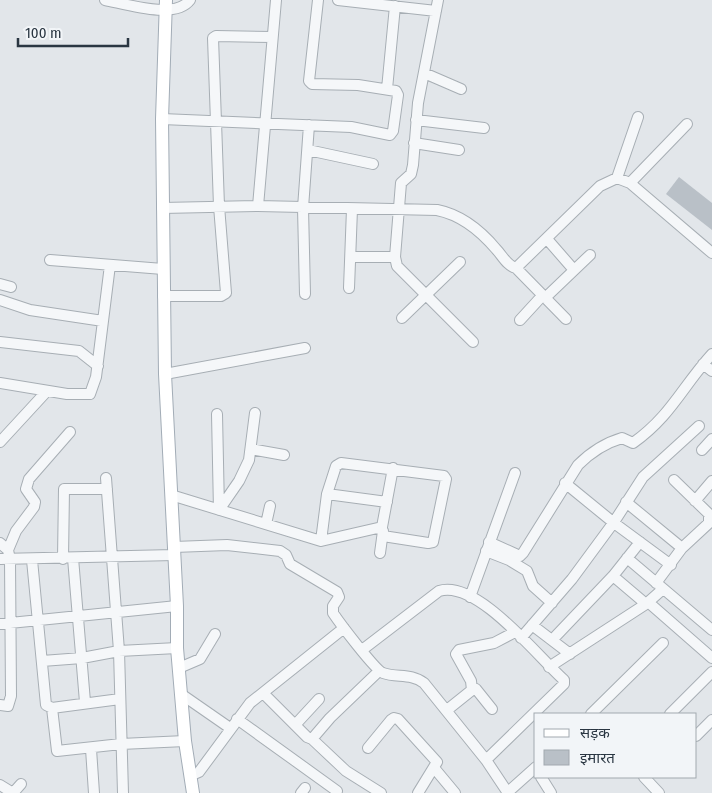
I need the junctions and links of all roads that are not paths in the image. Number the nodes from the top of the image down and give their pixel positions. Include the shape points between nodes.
1 (105, 0) edge
2 (190, 0) edge
3 (276, 0) edge
4 (318, 0) edge
5 (338, 0) edge
6 (438, 0) edge
7 (166, 6) edge
8 (395, 6) junction
9 (436, 11) junction
10 (272, 37) junction
11 (424, 73) junction
12 (387, 89) junction
13 (461, 89) dead end
14 (638, 117) dead end
15 (162, 119) junction
16 (416, 120) junction
17 (216, 121) junction
18 (264, 123) junction
19 (687, 124) dead end
20 (309, 126) junction
21 (484, 128) dead end
22 (414, 143) junction
23 (308, 150) junction
24 (459, 150) dead end
25 (374, 164) dead end
26 (616, 178) junction
27 (630, 183) junction
28 (219, 206) junction
29 (258, 206) junction
30 (162, 208) junction
31 (303, 208) junction
32 (352, 209) junction
33 (400, 210) junction
34 (547, 239) junction
35 (712, 253) edge
36 (395, 256) junction
37 (590, 256) dead end
38 (350, 257) junction
39 (50, 260) dead end
40 (460, 262) dead end
41 (110, 265) junction
42 (163, 268) junction
43 (516, 268) junction
44 (574, 270) junction
45 (349, 288) dead end
46 (305, 294) dead end
47 (427, 294) junction
48 (163, 296) junction
49 (544, 297) junction
50 (0, 300) edge
51 (402, 318) dead end
52 (566, 319) dead end
53 (520, 320) dead end
54 (103, 321) junction
55 (0, 342) edge
56 (473, 342) dead end
57 (305, 348) dead end
58 (712, 354) edge
59 (703, 364) junction
60 (98, 366) junction
61 (712, 371) edge
62 (165, 374) junction
63 (0, 383) edge
64 (47, 391) junction
65 (255, 413) dead end
66 (217, 414) dead end
67 (699, 426) dead end
68 (70, 432) dead end
69 (712, 439) edge
70 (0, 442) edge
71 (251, 449) junction
72 (702, 450) dead end
73 (284, 454) dead end
74 (393, 468) junction
75 (515, 473) dead end
76 (674, 480) dead end
77 (712, 482) edge
78 (565, 483) junction
79 (327, 494) junction
80 (171, 495) junction
81 (695, 501) junction
82 (387, 502) junction
83 (626, 502) junction
84 (270, 506) dead end
85 (218, 510) junction
86 (614, 523) junction
87 (266, 524) junction
88 (383, 531) junction
89 (321, 541) junction
90 (0, 542) edge
91 (640, 542) junction
92 (488, 546) junction
93 (682, 548) junction
94 (174, 551) junction
95 (380, 553) dead end
96 (6, 556) edge
97 (68, 558) junction
98 (112, 558) junction
99 (627, 558) junction
100 (32, 560) junction
101 (671, 565) junction
102 (613, 576) junction
103 (659, 586) junction
104 (470, 597) junction
105 (552, 603) junction
106 (647, 603) junction
107 (177, 606) junction
108 (117, 612) junction
109 (78, 617) junction
110 (38, 621) junction
111 (5, 624) edge
112 (532, 625) junction
113 (344, 628) junction
114 (712, 630) edge
115 (215, 634) dead end
116 (518, 635) junction
117 (553, 639) junction
118 (663, 643) dead end
119 (177, 648) junction
120 (362, 650) junction
121 (119, 651) junction
122 (570, 654) junction
123 (82, 658) junction
124 (712, 658) edge
125 (42, 661) junction
126 (549, 667) junction
127 (179, 668) junction
128 (379, 671) junction
129 (712, 672) edge
130 (472, 687) junction
131 (263, 692) junction
132 (181, 694) junction
133 (120, 699) junction
134 (319, 699) dead end
135 (85, 702) junction
136 (0, 705) edge
137 (52, 708) junction
138 (492, 709) dead end
139 (447, 710) junction
140 (536, 713) edge
141 (592, 713) edge
142 (671, 713) edge
143 (534, 715) edge
144 (237, 719) junction
145 (712, 720) edge
146 (295, 726) junction
147 (230, 728) junction
148 (697, 735) edge
149 (312, 739) junction
150 (185, 741) junction
151 (121, 744) junction
152 (368, 748) dead end
153 (91, 749) junction
154 (486, 760) junction
155 (434, 769) junction
156 (534, 769) edge
157 (192, 775) junction
158 (542, 778) edge
159 (650, 779) edge
160 (21, 784) dead end
161 (0, 785) edge
162 (370, 790) edge
163 (338, 792) dead end
164 (508, 792) edge
165 (94, 793) edge
166 (123, 793) edge
167 (193, 793) edge
168 (381, 793) edge
169 (418, 793) edge
170 (455, 793) edge
171 (551, 793) edge
172 (659, 793) edge

1 - 7 street
2 - 7 street via 182,7
3 - 10 street
4 - 12 street via 309,81 312,84
5 - 8 street
6 - 9 street
7 - 15 main road
8 - 9 street
8 - 12 street
9 - 11 street
10 - 17 street via 213,38
10 - 18 street
11 - 13 street
11 - 16 street
12 - 20 street via 398,95 390,135 351,127
14 - 26 street
15 - 17 street
15 - 30 main road
16 - 21 street
16 - 22 street
17 - 18 street
17 - 28 street
18 - 20 street
18 - 29 street
19 - 27 street
20 - 23 street
22 - 24 street
22 - 33 street via 411,174 401,183
23 - 25 street
23 - 31 street
26 - 27 street
26 - 34 street via 600,186
27 - 35 street
28 - 29 street
28 - 30 street
28 - 48 street via 226,293 221,296
29 - 31 street
30 - 42 main road
31 - 32 street
31 - 46 street
32 - 33 street
32 - 38 street
33 - 36 street
33 - 43 street via 453,213 468,222 511,267
34 - 43 street
34 - 44 street
36 - 38 street
36 - 47 street via 397,266
37 - 44 street
38 - 45 street
39 - 41 street
40 - 47 street
41 - 42 street
41 - 54 street
42 - 48 main road
43 - 49 street
44 - 49 street
47 - 51 street
47 - 56 street
48 - 62 main road
49 - 52 street
49 - 53 street
50 - 54 street via 30,310
54 - 60 street
55 - 60 street via 79,351
57 - 62 street
58 - 59 street
59 - 61 street
59 - 78 street via 675,404 653,428 633,443 622,438 588,455
60 - 64 street via 90,394
62 - 80 main road
63 - 64 street
64 - 70 street
65 - 71 street
66 - 85 street
67 - 83 street via 643,477
68 - 96 street via 29,479 26,489 35,502 34,507 16,531
69 - 72 street
71 - 73 street
71 - 85 street via 239,481
74 - 79 street via 341,463 333,471
74 - 82 street
74 - 88 street via 440,474 446,479 433,542 428,544
75 - 92 street
76 - 81 street
77 - 81 street
78 - 86 street
78 - 92 street via 520,556
79 - 82 street
79 - 89 street
80 - 85 street
80 - 94 main road
81 - 93 street via 709,514 709,523
82 - 88 street
83 - 86 street
83 - 93 street
84 - 87 street
85 - 87 street
86 - 91 street
86 - 105 street
87 - 89 street
88 - 89 street
88 - 95 street
90 - 96 street
91 - 99 street
91 - 101 street
92 - 104 street
92 - 105 street via 527,571 533,586
93 - 101 street
94 - 98 street
94 - 107 main road
94 - 113 street via 227,545 284,553 290,564 339,594 332,609
96 - 100 street
96 - 111 street
97 - 98 street
97 - 98 street via 64,489 107,484
97 - 100 street
97 - 109 street
98 - 108 street
99 - 102 street
99 - 103 street
100 - 110 street
101 - 103 street
102 - 106 street
102 - 117 street
103 - 106 street
103 - 114 street
104 - 116 street via 493,611
104 - 120 street via 449,588 439,591
105 - 112 street
106 - 122 street
106 - 124 street
107 - 108 street
107 - 119 main road
108 - 109 street
108 - 121 street
109 - 110 street
109 - 123 street
110 - 111 street
110 - 125 street
111 - 136 street via 11,696 8,706
112 - 116 street
112 - 117 street
113 - 120 street
113 - 131 street
115 - 127 street via 200,659
116 - 126 street
116 - 130 street via 459,650 456,654
117 - 122 street
118 - 141 street
119 - 121 street
119 - 127 main road
120 - 128 street
121 - 123 street
121 - 133 street
122 - 126 street
123 - 125 street
123 - 135 street
125 - 137 street via 46,705
126 - 140 street via 564,680 562,688
127 - 132 main road
128 - 139 street via 419,679
128 - 149 street
129 - 142 street
130 - 138 street
130 - 139 street
131 - 144 street
131 - 146 street
132 - 147 street
132 - 150 main road
133 - 135 street
133 - 151 street
134 - 146 street
135 - 137 street
137 - 153 street via 57,751
139 - 154 street
143 - 154 street
144 - 147 street
144 - 163 street
145 - 148 street
146 - 149 street
147 - 157 street via 199,772
149 - 162 street
150 - 151 street
150 - 157 main road
151 - 153 street
151 - 166 street
152 - 155 street via 394,718 398,719 437,762
153 - 165 street
154 - 164 street
155 - 169 street
155 - 170 street
156 - 164 street
157 - 167 main road
158 - 171 street
159 - 172 street
160 - 161 street via 13,793
162 - 168 street

